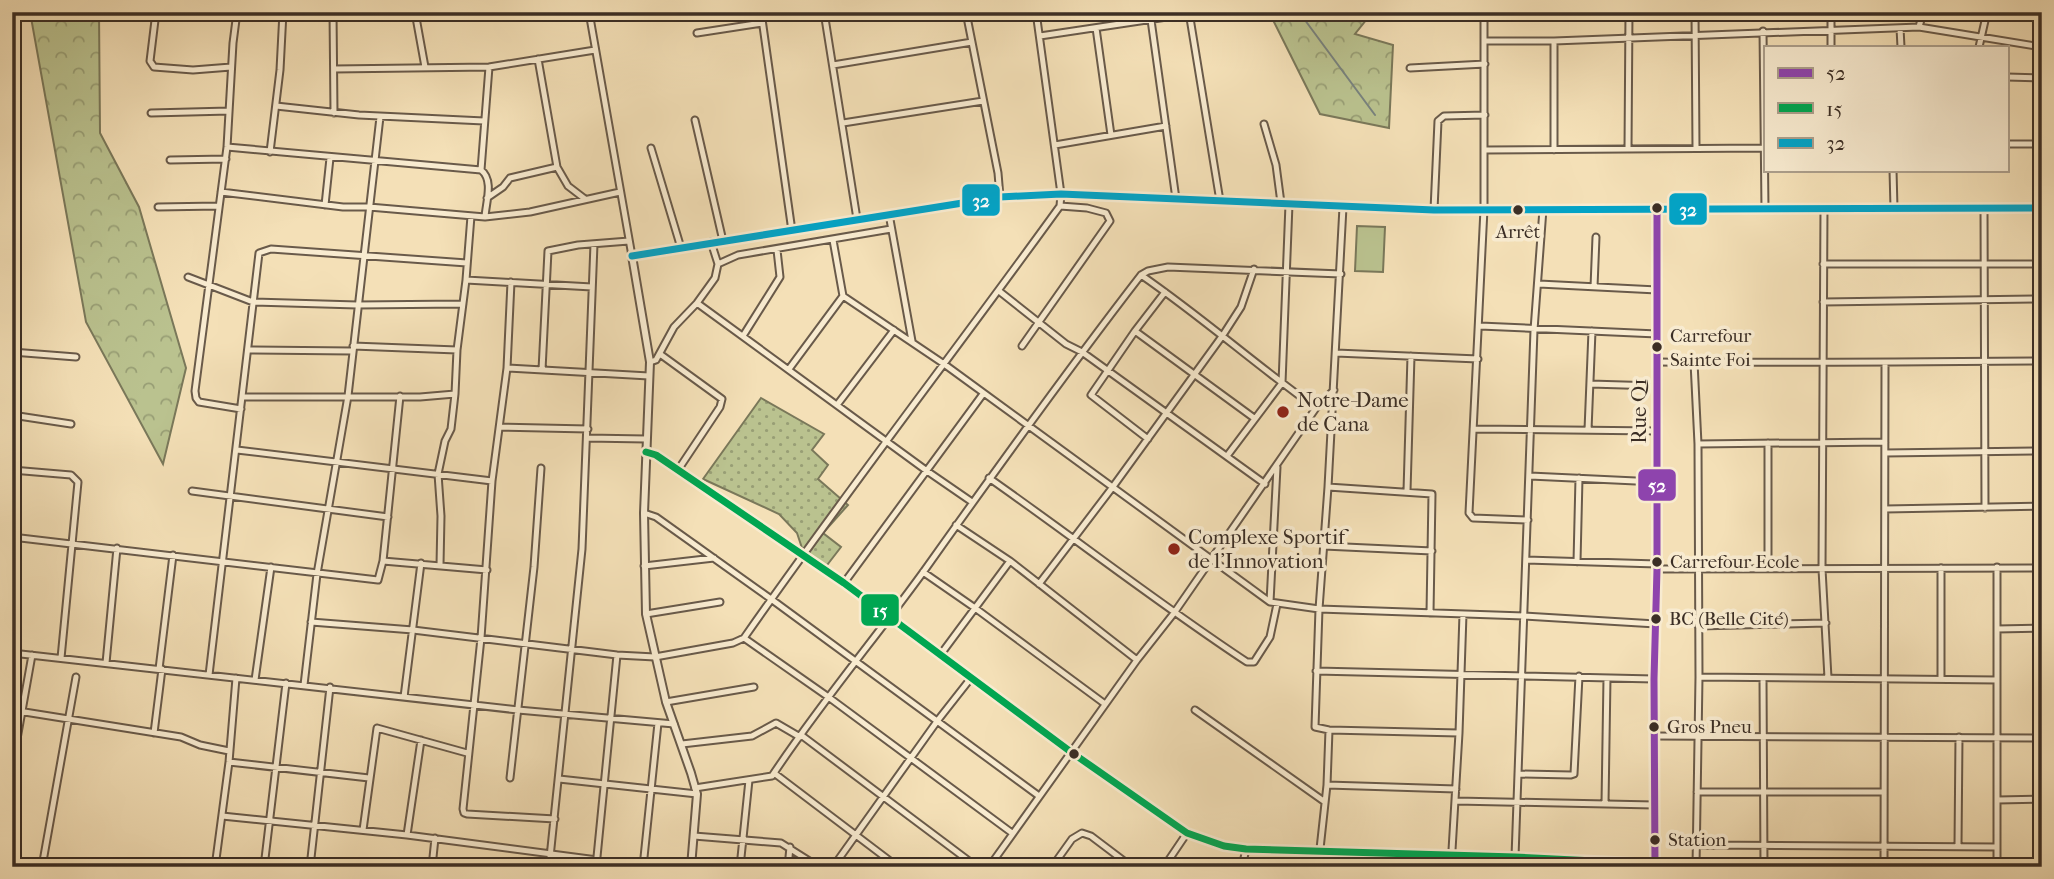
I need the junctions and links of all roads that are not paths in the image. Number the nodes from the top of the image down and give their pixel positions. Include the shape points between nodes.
1 (156, 12) edge
2 (237, 12) edge
3 (283, 12) edge
4 (333, 12) edge
5 (415, 12) edge
6 (589, 12) edge
7 (761, 12) edge
8 (824, 12) edge
9 (967, 12) edge
10 (1036, 12) edge
11 (1200, 12) edge
12 (1484, 12) edge
13 (1629, 12) edge
14 (1695, 12) edge
15 (1831, 12) edge
16 (1923, 12) edge
17 (1987, 12) edge
18 (1189, 13) edge
19 (1151, 20) junction
20 (762, 23) junction
21 (1919, 27) junction
22 (1096, 28) junction
23 (1900, 28) junction
24 (1831, 29) junction
25 (1763, 32) junction
26 (697, 33) dead end
27 (1696, 34) junction
28 (1040, 36) junction
29 (1980, 37) junction
30 (1629, 38) junction
31 (972, 41) junction
32 (1485, 41) junction
33 (1554, 41) junction
34 (1831, 46) edge
35 (1901, 46) edge
36 (1979, 46) edge
37 (2042, 47) edge
38 (594, 50) junction
39 (538, 59) junction
40 (1485, 64) junction
41 (833, 65) junction
42 (231, 67) junction
43 (425, 67) junction
44 (489, 67) junction
45 (1410, 68) dead end
46 (334, 69) junction
47 (2008, 77) edge
48 (2042, 78) edge
49 (983, 100) junction
50 (276, 106) junction
51 (229, 111) junction
52 (151, 113) dead end
53 (334, 113) junction
54 (1485, 115) junction
55 (380, 117) junction
56 (695, 120) dead end
57 (484, 121) junction
58 (843, 123) junction
59 (1264, 124) dead end
60 (1166, 126) junction
61 (1111, 135) junction
62 (2008, 144) edge
63 (2042, 144) edge
64 (1055, 145) junction
65 (227, 147) junction
66 (651, 148) dead end
67 (1696, 148) junction
68 (1764, 148) edge
69 (1628, 149) junction
70 (1486, 150) junction
71 (1554, 150) junction
72 (271, 152) junction
73 (330, 158) junction
74 (226, 159) junction
75 (170, 160) dead end
76 (376, 162) junction
77 (557, 166) junction
78 (481, 170) junction
79 (1764, 172) edge
80 (1893, 172) edge
81 (620, 191) junction
82 (221, 192) junction
83 (1061, 194) junction
84 (1000, 197) junction
85 (487, 198) junction
86 (1176, 198) junction
87 (584, 199) junction
88 (1220, 201) junction
89 (1281, 204) junction
90 (1289, 204) junction
91 (325, 205) junction
92 (218, 206) junction
93 (1060, 206) junction
94 (369, 207) junction
95 (1343, 207) junction
96 (158, 208) dead end
97 (1657, 208) junction
98 (1824, 208) junction
99 (1894, 208) junction
100 (1984, 208) junction
101 (2042, 208) edge
102 (1484, 209) junction
103 (1543, 209) junction
104 (1765, 209) junction
105 (1434, 210) junction
106 (889, 214) junction
107 (471, 216) junction
108 (485, 217) junction
109 (857, 219) junction
110 (891, 229) junction
111 (792, 231) junction
112 (1596, 237) dead end
113 (833, 240) junction
114 (629, 241) junction
115 (723, 241) junction
116 (711, 242) junction
117 (594, 244) junction
118 (681, 248) junction
119 (777, 250) junction
120 (363, 254) junction
121 (632, 256) junction
122 (467, 262) junction
123 (718, 264) junction
124 (1823, 264) junction
125 (1985, 264) junction
126 (2042, 264) edge
127 (1254, 269) junction
128 (1288, 271) junction
129 (1341, 274) junction
130 (1141, 275) junction
131 (188, 277) dead end
132 (466, 280) junction
133 (510, 282) junction
134 (546, 284) junction
135 (1539, 284) junction
136 (592, 286) junction
137 (210, 287) junction
138 (1594, 287) junction
139 (999, 290) junction
140 (1657, 290) junction
141 (1166, 292) junction
142 (843, 296) junction
143 (1985, 299) junction
144 (2042, 299) edge
145 (253, 302) junction
146 (1823, 302) junction
147 (697, 303) junction
148 (463, 304) junction
149 (357, 305) junction
150 (1039, 322) junction
151 (1480, 326) junction
152 (894, 330) junction
153 (1534, 330) junction
154 (1135, 331) junction
155 (1592, 331) junction
156 (1657, 334) junction
157 (1223, 335) junction
158 (743, 336) junction
159 (912, 341) junction
160 (1022, 345) dead end
161 (352, 348) junction
162 (248, 350) junction
163 (457, 350) junction
164 (12, 352) edge
165 (1082, 352) junction
166 (1335, 353) junction
167 (660, 355) junction
168 (1411, 356) junction
169 (76, 357) dead end
170 (1478, 359) junction
171 (1822, 361) junction
172 (2041, 361) edge
173 (650, 362) junction
174 (1657, 362) junction
175 (1693, 362) junction
176 (1986, 362) junction
177 (1885, 363) junction
178 (944, 364) junction
179 (507, 368) junction
180 (789, 369) junction
181 (542, 370) junction
182 (1107, 371) junction
183 (590, 372) junction
184 (1194, 375) junction
185 (649, 376) junction
186 (1282, 383) junction
187 (1590, 384) junction
188 (1657, 386) junction
189 (1334, 390) junction
190 (455, 394) junction
191 (983, 394) junction
192 (348, 396) junction
193 (400, 396) junction
194 (243, 397) junction
195 (837, 405) junction
196 (241, 408) junction
197 (1316, 408) junction
198 (1166, 413) junction
199 (12, 415) edge
200 (1254, 418) junction
201 (71, 424) dead end
202 (1027, 425) junction
203 (500, 427) junction
204 (588, 429) junction
205 (1473, 429) junction
206 (1531, 430) junction
207 (1588, 430) junction
208 (1656, 431) junction
209 (587, 438) junction
210 (646, 439) junction
211 (1148, 439) junction
212 (888, 442) junction
213 (1885, 442) junction
214 (1768, 443) junction
215 (1823, 443) junction
216 (1698, 444) junction
217 (237, 450) junction
218 (1985, 451) junction
219 (2041, 451) edge
220 (646, 452) junction
221 (1885, 453) junction
222 (1227, 456) junction
223 (337, 461) junction
224 (1277, 467) junction
225 (393, 468) junction
226 (541, 468) dead end
227 (12, 470) edge
228 (678, 470) junction
229 (927, 471) junction
230 (438, 474) junction
231 (1530, 476) junction
232 (989, 478) junction
233 (1579, 478) junction
234 (492, 481) junction
235 (1657, 482) junction
236 (1265, 484) junction
237 (1328, 487) junction
238 (1112, 488) junction
239 (192, 491) dead end
240 (1407, 491) junction
241 (232, 497) junction
242 (972, 502) junction
243 (2042, 506) edge
244 (1985, 508) junction
245 (1885, 509) junction
246 (327, 510) junction
247 (644, 513) junction
248 (388, 517) junction
249 (1528, 520) junction
250 (956, 525) junction
251 (12, 537) edge
252 (1073, 537) junction
253 (73, 543) junction
254 (1324, 546) junction
255 (117, 548) junction
256 (1432, 551) junction
257 (801, 554) junction
258 (173, 555) junction
259 (713, 558) junction
260 (1212, 560) junction
261 (1526, 560) junction
262 (224, 561) junction
263 (383, 561) junction
264 (1010, 561) junction
265 (1577, 562) junction
266 (421, 563) junction
267 (440, 565) junction
268 (644, 566) junction
269 (1657, 566) junction
270 (271, 567) junction
271 (1997, 567) junction
272 (1941, 568) junction
273 (2042, 568) edge
274 (1698, 569) junction
275 (1768, 569) junction
276 (1822, 569) junction
277 (1885, 569) junction
278 (486, 570) junction
279 (923, 572) junction
280 (317, 574) junction
281 (844, 583) junction
282 (1039, 584) junction
283 (771, 599) junction
284 (1270, 601) junction
285 (720, 602) dead end
286 (1277, 604) junction
287 (975, 608) junction
288 (1319, 610) junction
289 (1174, 613) junction
290 (1430, 613) junction
291 (646, 614) junction
292 (1463, 614) junction
293 (889, 616) junction
294 (1524, 616) junction
295 (311, 622) junction
296 (1826, 623) junction
297 (1656, 624) junction
298 (1698, 626) junction
299 (2042, 628) edge
300 (1997, 629) junction
301 (412, 630) junction
302 (481, 638) junction
303 (744, 638) junction
304 (524, 644) junction
305 (572, 650) junction
306 (12, 653) edge
307 (941, 654) junction
308 (32, 655) junction
309 (617, 655) junction
310 (655, 657) junction
311 (61, 658) junction
312 (1137, 660) junction
313 (855, 661) junction
314 (106, 663) junction
315 (161, 669) junction
316 (1316, 671) junction
317 (1522, 674) junction
318 (209, 675) junction
319 (1461, 675) junction
320 (1579, 676) junction
321 (76, 677) dead end
322 (1699, 677) junction
323 (236, 678) junction
324 (971, 678) junction
325 (1607, 678) junction
326 (1763, 678) junction
327 (1828, 678) junction
328 (1654, 679) junction
329 (1885, 679) junction
330 (1941, 679) junction
331 (255, 680) junction
332 (1997, 680) junction
333 (286, 683) junction
334 (304, 685) junction
335 (330, 687) junction
336 (754, 687) dead end
337 (827, 696) junction
338 (404, 697) junction
339 (666, 702) junction
340 (474, 704) junction
341 (1105, 704) junction
342 (12, 710) edge
343 (519, 710) junction
344 (1195, 710) dead end
345 (23, 711) junction
346 (566, 714) junction
347 (611, 718) junction
348 (69, 719) junction
349 (937, 720) junction
350 (658, 723) junction
351 (674, 724) junction
352 (1329, 730) junction
353 (154, 733) junction
354 (1459, 733) junction
355 (801, 736) junction
356 (1654, 736) junction
357 (1698, 737) junction
358 (1764, 737) junction
359 (1959, 737) junction
360 (1884, 738) junction
361 (1998, 738) junction
362 (2042, 738) edge
363 (421, 740) junction
364 (682, 744) junction
365 (229, 751) junction
366 (1071, 752) junction
367 (467, 753) junction
368 (910, 760) junction
369 (229, 762) junction
370 (12, 767) edge
371 (275, 768) junction
372 (321, 772) junction
373 (774, 773) junction
374 (1519, 774) junction
375 (369, 778) junction
376 (510, 778) dead end
377 (559, 779) junction
378 (749, 780) junction
379 (606, 784) junction
380 (1327, 785) junction
381 (1456, 789) junction
382 (652, 791) junction
383 (696, 791) junction
384 (1697, 792) junction
385 (1765, 792) junction
386 (1884, 792) junction
387 (1039, 796) junction
388 (883, 797) junction
389 (2042, 799) edge
390 (1998, 800) junction
391 (1456, 801) junction
392 (1325, 802) junction
393 (1518, 803) junction
394 (1605, 804) junction
395 (1654, 805) junction
396 (222, 816) junction
397 (555, 819) junction
398 (268, 820) junction
399 (315, 825) junction
400 (363, 830) junction
401 (1012, 833) junction
402 (1187, 833) junction
403 (407, 835) junction
404 (856, 835) junction
405 (694, 836) junction
406 (435, 838) junction
407 (744, 839) junction
408 (1696, 845) junction
409 (1765, 846) junction
410 (1884, 846) junction
411 (1958, 846) junction
412 (790, 847) junction
413 (1996, 847) junction
414 (1246, 849) junction
415 (1320, 851) junction
416 (551, 853) junction
417 (1451, 856) junction
418 (1515, 857) junction
419 (597, 863) edge
420 (1655, 865) edge
421 (643, 866) edge
422 (42, 867) edge
423 (215, 867) edge
424 (264, 867) edge
425 (310, 867) edge
426 (432, 867) edge
427 (550, 867) edge
428 (691, 867) edge
429 (740, 867) edge
430 (788, 867) edge
431 (819, 867) edge
432 (833, 867) edge
433 (898, 867) edge
434 (977, 867) edge
435 (989, 867) edge
436 (1052, 867) edge
437 (1132, 867) edge
438 (1164, 867) edge
439 (1242, 867) edge
440 (1318, 867) edge
441 (1451, 867) edge
442 (1696, 867) edge
443 (1764, 867) edge
444 (1884, 867) edge
445 (1997, 867) edge

1 - 42 street via 150,61 154,67
2 - 42 street
3 - 50 street
4 - 46 street
5 - 43 street
6 - 38 street
7 - 20 street
8 - 41 street
9 - 31 street
10 - 28 street
11 - 18 street
12 - 32 street
13 - 30 street
14 - 27 street
15 - 24 street
16 - 21 street
17 - 29 street
18 - 19 street
18 - 88 street
19 - 22 street
19 - 60 street
20 - 26 street
20 - 111 street
21 - 23 street
21 - 29 street
22 - 28 street
22 - 61 street
23 - 24 street
23 - 35 street
24 - 25 street
24 - 34 street
25 - 27 street
25 - 68 street
27 - 30 street
27 - 67 street
28 - 64 street
29 - 36 street
29 - 37 street
30 - 33 street
30 - 69 street
31 - 41 street
31 - 49 street
32 - 33 street
32 - 40 street
33 - 71 street
38 - 39 street
38 - 81 street
39 - 44 street
39 - 77 street
40 - 45 street
40 - 54 street
41 - 58 street
42 - 51 street
43 - 44 street
43 - 46 street
44 - 57 street
46 - 53 street
47 - 48 street
49 - 58 street
49 - 84 street
50 - 53 street
50 - 72 street
51 - 52 street
51 - 65 street
53 - 55 street
54 - 70 street
54 - 105 street via 1444,116 1438,121
55 - 57 street
55 - 76 street
56 - 115 street
57 - 78 street
58 - 109 street
59 - 89 street
60 - 61 street
60 - 86 street
61 - 64 street
62 - 63 street
64 - 83 street
65 - 72 street
65 - 74 street
66 - 118 street
67 - 68 street
67 - 69 street
69 - 71 street
70 - 71 street
70 - 102 street
72 - 73 street
73 - 76 street
73 - 91 street
74 - 75 street
74 - 82 street
76 - 78 street
76 - 94 street
77 - 85 street via 510,178
77 - 87 street via 568,186
78 - 85 street via 488,180
79 - 104 street
80 - 99 street
81 - 87 street
81 - 114 street
82 - 91 street
82 - 92 street
83 - 84 street
83 - 86 street
83 - 93 street
84 - 106 street
85 - 108 street
86 - 88 street
87 - 108 street
88 - 89 street
89 - 90 street
90 - 95 street
90 - 128 street
91 - 94 street
92 - 96 street
92 - 137 street
93 - 139 street
93 - 150 street via 1100,210 1110,221
94 - 107 street
94 - 120 street
95 - 105 street
95 - 129 street
97 - 103 street
97 - 104 street
97 - 140 street, Rue Q1
98 - 99 street
98 - 104 street
98 - 124 street
99 - 100 street
100 - 101 street
100 - 125 street
102 - 103 street
102 - 105 street
102 - 151 street
103 - 135 street
106 - 109 street
106 - 110 street
107 - 108 street
107 - 122 street
109 - 111 street
110 - 113 street
110 - 159 street
111 - 115 street
112 - 138 street
113 - 119 street
113 - 142 street
114 - 117 street
114 - 121 street
115 - 116 street
116 - 118 street
116 - 123 street
117 - 134 street via 548,251
117 - 136 street
118 - 121 street
119 - 123 street via 738,255
119 - 158 street via 780,277
120 - 122 street
120 - 145 street via 263,250 257,260
120 - 149 street
121 - 173 street
122 - 132 street
123 - 147 street via 715,278
124 - 125 street
124 - 146 street
125 - 126 street
125 - 143 street
127 - 128 street
127 - 130 street via 1168,267
127 - 157 street via 1241,307
128 - 129 street
128 - 186 street
129 - 166 street
130 - 141 street
130 - 165 street
131 - 137 street
132 - 133 street
132 - 148 street
133 - 134 street
133 - 179 street
134 - 136 street
134 - 181 street
135 - 138 street
135 - 153 street
136 - 183 street
137 - 145 street
137 - 196 street via 196,398 208,405
138 - 140 street
139 - 150 street
139 - 178 street
140 - 156 street, Rue Q1
141 - 154 street
141 - 157 street
142 - 152 street
142 - 180 street
143 - 144 street
143 - 146 street
143 - 176 street
145 - 149 street
145 - 162 street
146 - 171 street
147 - 158 street
147 - 167 street via 674,327
148 - 149 street
148 - 163 street
149 - 161 street
150 - 160 street
150 - 165 street
151 - 153 street
151 - 170 street
152 - 159 street
152 - 195 street
153 - 155 street
153 - 206 street
154 - 182 street
154 - 184 street
155 - 156 street
155 - 187 street
156 - 174 street, Rue Q1
157 - 184 street
157 - 186 street
158 - 180 street
159 - 178 street
161 - 162 street
161 - 163 street
161 - 192 street
162 - 194 street
163 - 190 street
164 - 169 street
165 - 182 street
165 - 202 street
166 - 168 street
166 - 189 street
167 - 173 street
167 - 228 street via 722,399
168 - 170 street
168 - 240 street
170 - 205 street
171 - 175 street
171 - 177 street
171 - 215 street
172 - 176 street
172 - 219 street
173 - 185 street
174 - 175 street
174 - 188 street, Rue Q1
175 - 216 street
176 - 177 street
176 - 218 street
177 - 213 street
178 - 191 street
178 - 212 street
179 - 181 street
179 - 203 street
180 - 195 street
181 - 183 street
182 - 198 street
182 - 211 street via 1091,396
183 - 185 street
183 - 204 street
184 - 198 street
184 - 200 street
185 - 210 street
186 - 197 street
186 - 200 street
187 - 188 street
187 - 207 street
188 - 208 street, Rue Q1
189 - 197 street
189 - 237 street
190 - 193 street
190 - 230 street
191 - 202 street
191 - 229 street
192 - 193 street
192 - 194 street
192 - 223 street
193 - 225 street
194 - 196 street
195 - 212 street
196 - 217 street
197 - 224 street
198 - 211 street
198 - 222 street
199 - 201 street
200 - 222 street
202 - 232 street
202 - 238 street
203 - 204 street
203 - 234 street
204 - 209 street
205 - 206 street
205 - 249 street via 1470,516
206 - 207 street
206 - 231 street
207 - 208 street
208 - 235 street, Rue Q1
209 - 210 street
209 - 305 street
210 - 220 street
211 - 238 street
212 - 229 street
212 - 257 street
213 - 215 street
213 - 221 street
214 - 215 street
214 - 216 street
214 - 275 street
215 - 276 street
216 - 274 street
217 - 223 street
217 - 241 street
218 - 219 street
218 - 221 street
218 - 244 street
220 - 228 street
220 - 247 street
221 - 245 street
222 - 236 street
223 - 225 street
223 - 246 street
224 - 236 street
224 - 284 street
225 - 230 street
225 - 248 street
226 - 304 street
227 - 253 street via 76,478
228 - 257 street
229 - 242 street
229 - 281 street
230 - 234 street
230 - 267 street
231 - 233 street
231 - 249 street
232 - 242 street
232 - 252 street
233 - 235 street
233 - 265 street
234 - 278 street
235 - 269 street, Rue Q1
236 - 260 street
237 - 240 street
237 - 254 street
238 - 252 street
238 - 260 street
239 - 241 street
240 - 256 street via 1432,494
241 - 246 street
241 - 262 street
242 - 250 street
243 - 244 street
244 - 245 street
245 - 277 street
246 - 248 street
246 - 280 street
247 - 259 street
247 - 268 street
248 - 263 street
249 - 261 street
250 - 264 street
250 - 279 street
251 - 253 street
252 - 282 street
252 - 289 street
253 - 255 street
253 - 311 street
254 - 256 street
254 - 288 street
255 - 258 street
255 - 314 street
256 - 290 street
257 - 281 street
257 - 283 street
258 - 262 street
258 - 315 street
259 - 268 street
259 - 283 street
260 - 284 street
260 - 289 street
261 - 265 street
261 - 294 street
262 - 270 street
262 - 318 street
263 - 266 street
263 - 280 street via 375,582
264 - 282 street
264 - 287 street
265 - 269 street
266 - 267 street
266 - 301 street
267 - 278 street
268 - 291 street
269 - 274 street
269 - 297 street, Rue Q1
270 - 280 street
270 - 331 street
271 - 272 street
271 - 273 street
271 - 300 street
272 - 277 street
272 - 330 street
274 - 275 street
274 - 298 street
275 - 276 street
276 - 277 street
276 - 296 street
277 - 329 street
278 - 302 street
279 - 287 street
279 - 293 street
280 - 295 street
281 - 293 street
282 - 312 street
283 - 303 street
283 - 313 street
284 - 286 street
285 - 291 street
286 - 288 street
286 - 289 street via 1270,637 1251,663
287 - 307 street
287 - 341 street
288 - 290 street
288 - 316 street
289 - 312 street
290 - 292 street
291 - 310 street
292 - 294 street
292 - 319 street
293 - 307 street
293 - 313 street
294 - 297 street
294 - 317 street
295 - 301 street
295 - 334 street
296 - 298 street
296 - 327 street
297 - 328 street, Rue Q1
298 - 322 street
299 - 300 street
300 - 332 street
301 - 302 street
301 - 338 street
302 - 304 street
302 - 340 street
303 - 310 street
303 - 337 street
304 - 305 street
304 - 343 street
305 - 309 street
305 - 346 street
306 - 308 street
307 - 324 street
308 - 311 street
308 - 345 street
309 - 310 street
309 - 347 street
310 - 339 street
311 - 314 street
312 - 341 street
313 - 337 street
313 - 349 street
314 - 315 street
315 - 318 street
315 - 353 street
316 - 319 street
316 - 352 street via 1315,727
317 - 319 street
317 - 320 street
317 - 374 street
318 - 323 street
319 - 354 street
320 - 325 street
320 - 374 street via 1574,774
321 - 348 street
322 - 326 street
322 - 357 street
323 - 331 street
323 - 365 street
324 - 349 street
324 - 366 street
325 - 328 street
325 - 394 street
326 - 327 street
326 - 358 street
327 - 329 street
328 - 356 street, Rue Q1
329 - 330 street
329 - 360 street
330 - 332 street
331 - 333 street
332 - 361 street
333 - 334 street
333 - 371 street
334 - 335 street
335 - 338 street
335 - 372 street
336 - 339 street
337 - 355 street
337 - 368 street
338 - 340 street
339 - 351 street
340 - 343 street
340 - 367 street
341 - 366 street
342 - 345 street
343 - 346 street
343 - 376 street
344 - 392 street
345 - 348 street
345 - 370 street
346 - 347 street
346 - 377 street
347 - 350 street
347 - 379 street
348 - 353 street
348 - 422 street
349 - 368 street
349 - 387 street
350 - 351 street
350 - 382 street
351 - 364 street
352 - 354 street
352 - 380 street
353 - 365 street
354 - 381 street
355 - 364 street via 774,724 752,736
355 - 373 street
355 - 388 street
356 - 357 street
356 - 395 street, Rue Q1
357 - 358 street
357 - 384 street
358 - 360 street
358 - 385 street
359 - 360 street
359 - 361 street
359 - 411 street
360 - 386 street
361 - 362 street
361 - 390 street
363 - 367 street
363 - 375 street via 377,728
363 - 403 street
364 - 383 street
365 - 369 street
366 - 387 street
366 - 402 street
367 - 397 street via 464,813
368 - 388 street
368 - 401 street
369 - 371 street
369 - 396 street
371 - 372 street
371 - 398 street
372 - 375 street
372 - 399 street
373 - 378 street
373 - 404 street
374 - 393 street
375 - 400 street
377 - 379 street
377 - 397 street
378 - 383 street
378 - 407 street
379 - 382 street
379 - 419 street
380 - 381 street
380 - 392 street
381 - 391 street
382 - 383 street
382 - 421 street
383 - 405 street
384 - 385 street
384 - 408 street
385 - 386 street
385 - 409 street
386 - 410 street
387 - 401 street
388 - 404 street
388 - 434 street
389 - 390 street
390 - 413 street
391 - 393 street
391 - 417 street
392 - 415 street
393 - 394 street
393 - 418 street
394 - 395 street
395 - 420 street, Rue Q1
396 - 398 street
396 - 423 street
397 - 416 street
398 - 399 street
398 - 424 street
399 - 400 street
399 - 425 street
400 - 403 street
401 - 435 street
402 - 414 street
402 - 438 street
403 - 406 street
404 - 432 street
404 - 433 street
405 - 407 street
405 - 428 street
406 - 416 street
406 - 426 street
407 - 412 street
407 - 429 street
408 - 409 street
408 - 442 street
409 - 410 street
409 - 443 street
410 - 411 street
410 - 444 street
411 - 413 street
412 - 430 street
412 - 431 street
413 - 445 street
414 - 415 street
414 - 439 street
415 - 417 street
415 - 440 street
416 - 419 street
416 - 427 street
417 - 418 street
417 - 441 street
418 - 420 street
419 - 421 street
436 - 437 street via 1072,839 1082,833

